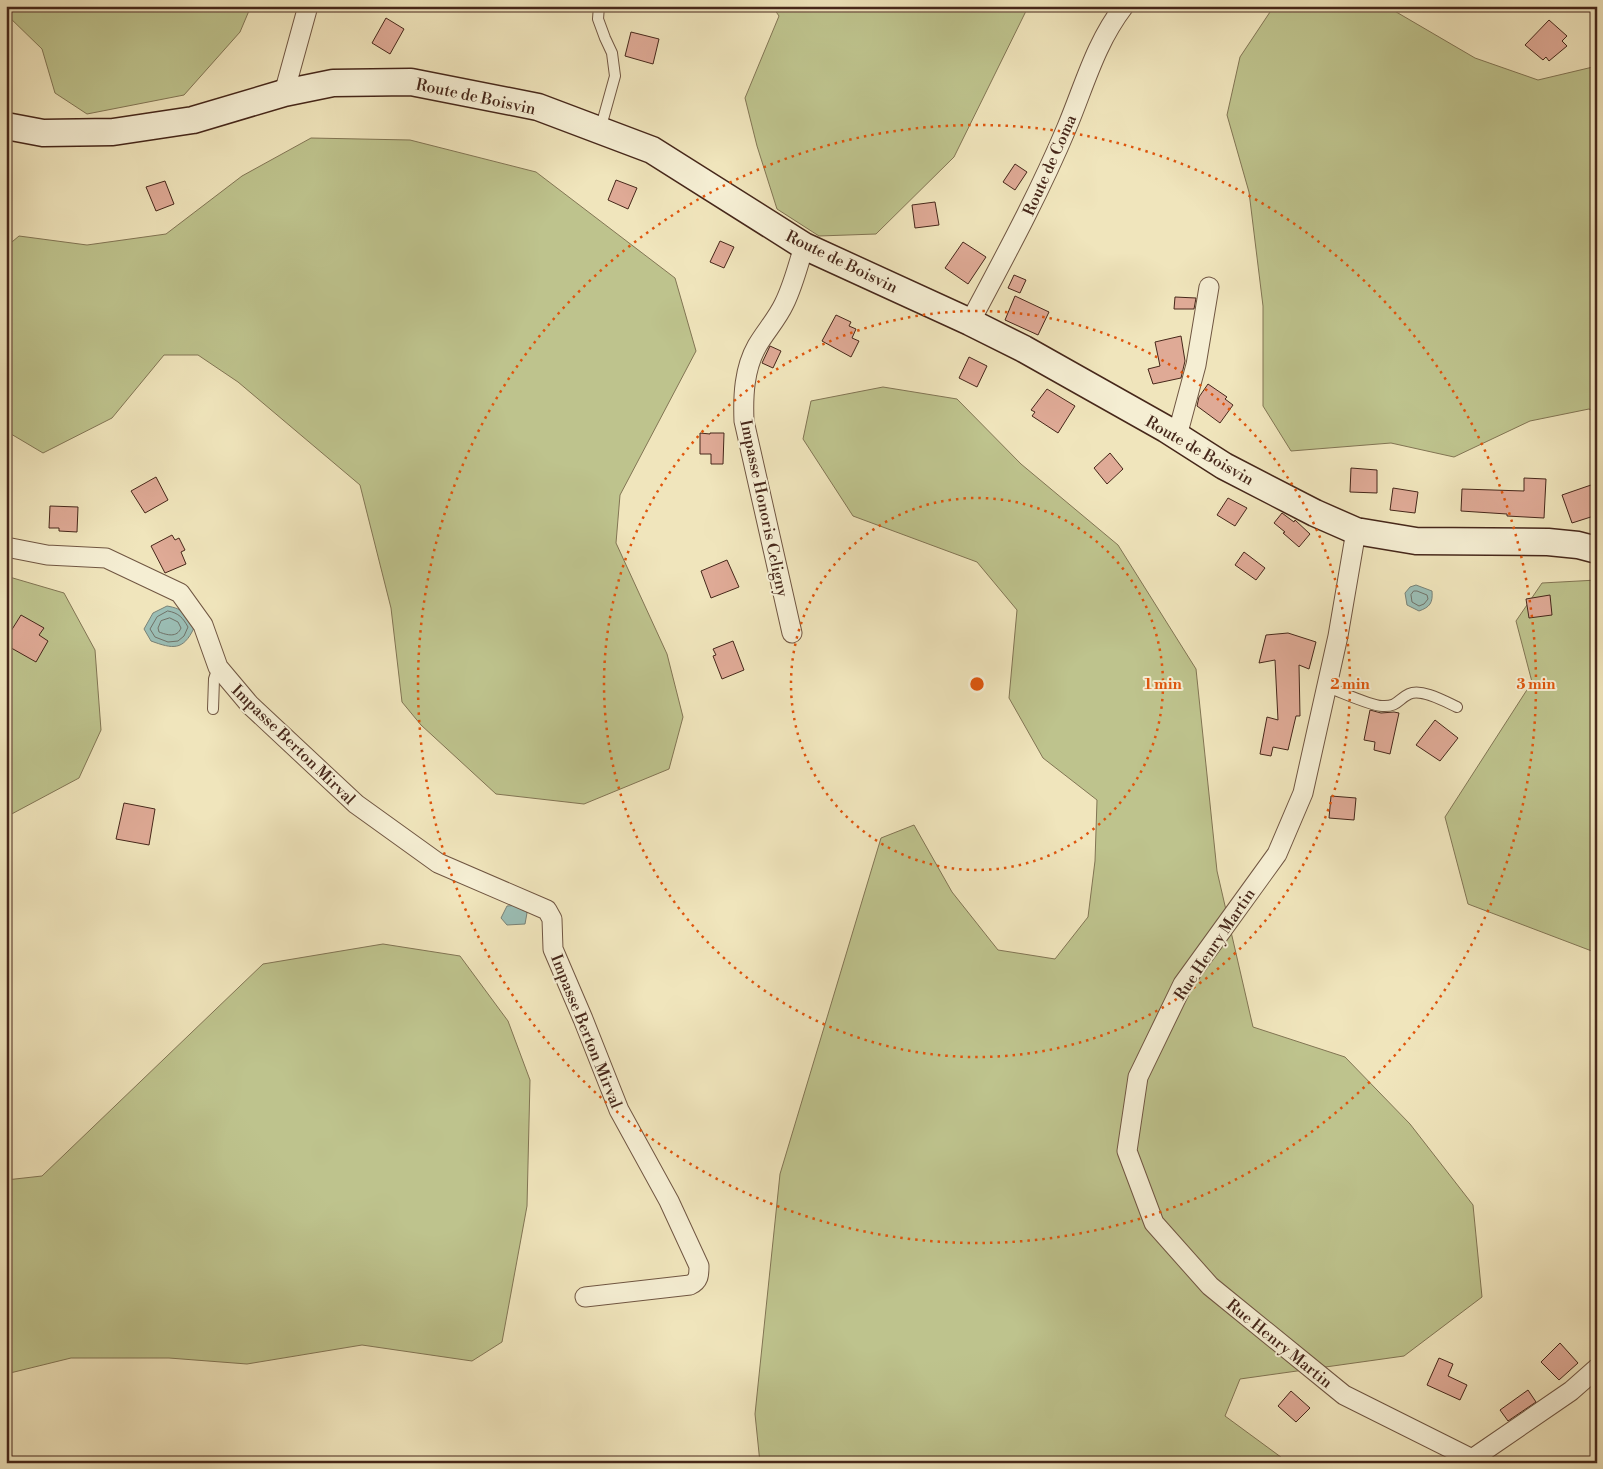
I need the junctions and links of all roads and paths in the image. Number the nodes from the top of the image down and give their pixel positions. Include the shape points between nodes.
1 (308, 6) edge
2 (599, 6) edge
3 (1124, 6) edge
4 (284, 93) junction
5 (6, 126) edge
6 (600, 131) junction
7 (804, 246) junction
8 (1209, 287) dead end
9 (970, 322) junction
10 (1177, 436) junction
11 (1356, 530) junction
12 (6, 547) edge
13 (1597, 550) edge
14 (792, 633) dead end
15 (218, 667) junction
16 (1327, 687) junction
17 (1457, 707) dead end
18 (212, 709) dead end
19 (585, 1297) dead end
20 (1597, 1368) edge
21 (1476, 1461) edge

1 - 4 street
2 - 6 lane via 598,19 612,53 615,76
3 - 9 street, Route de Coma via 1106,31 1028,212
4 - 5 main road, Route de Boisvin via 193,120 113,132 42,133
4 - 6 main road, Route de Boisvin via 332,83 411,82 538,107
6 - 7 main road, Route de Boisvin via 652,150
7 - 9 main road, Route de Boisvin
7 - 14 street, Impasse Honoris Celigny via 784,306 756,347 746,373 743,402 744,421
8 - 10 street via 1196,365
9 - 10 main road, Route de Boisvin
10 - 11 main road, Route de Boisvin via 1224,466 1315,513
11 - 13 main road, Route de Boisvin via 1416,541 1548,542
11 - 16 street, Rue Henry Martin
12 - 15 street, Impasse Berton Mirval via 46,555 106,558 180,593 203,625
15 - 18 lane
15 - 19 street, Impasse Berton Mirval via 250,705 356,804 438,863 547,910 552,919 553,949 619,1110 699,1266 699,1277 690,1285
16 - 17 lane via 1380,706 1390,706 1410,693 1426,693
16 - 21 street, Rue Henry Martin via 1304,793 1277,854 1183,984 1138,1076 1127,1151 1154,1223 1210,1286 1344,1395
20 - 21 street

